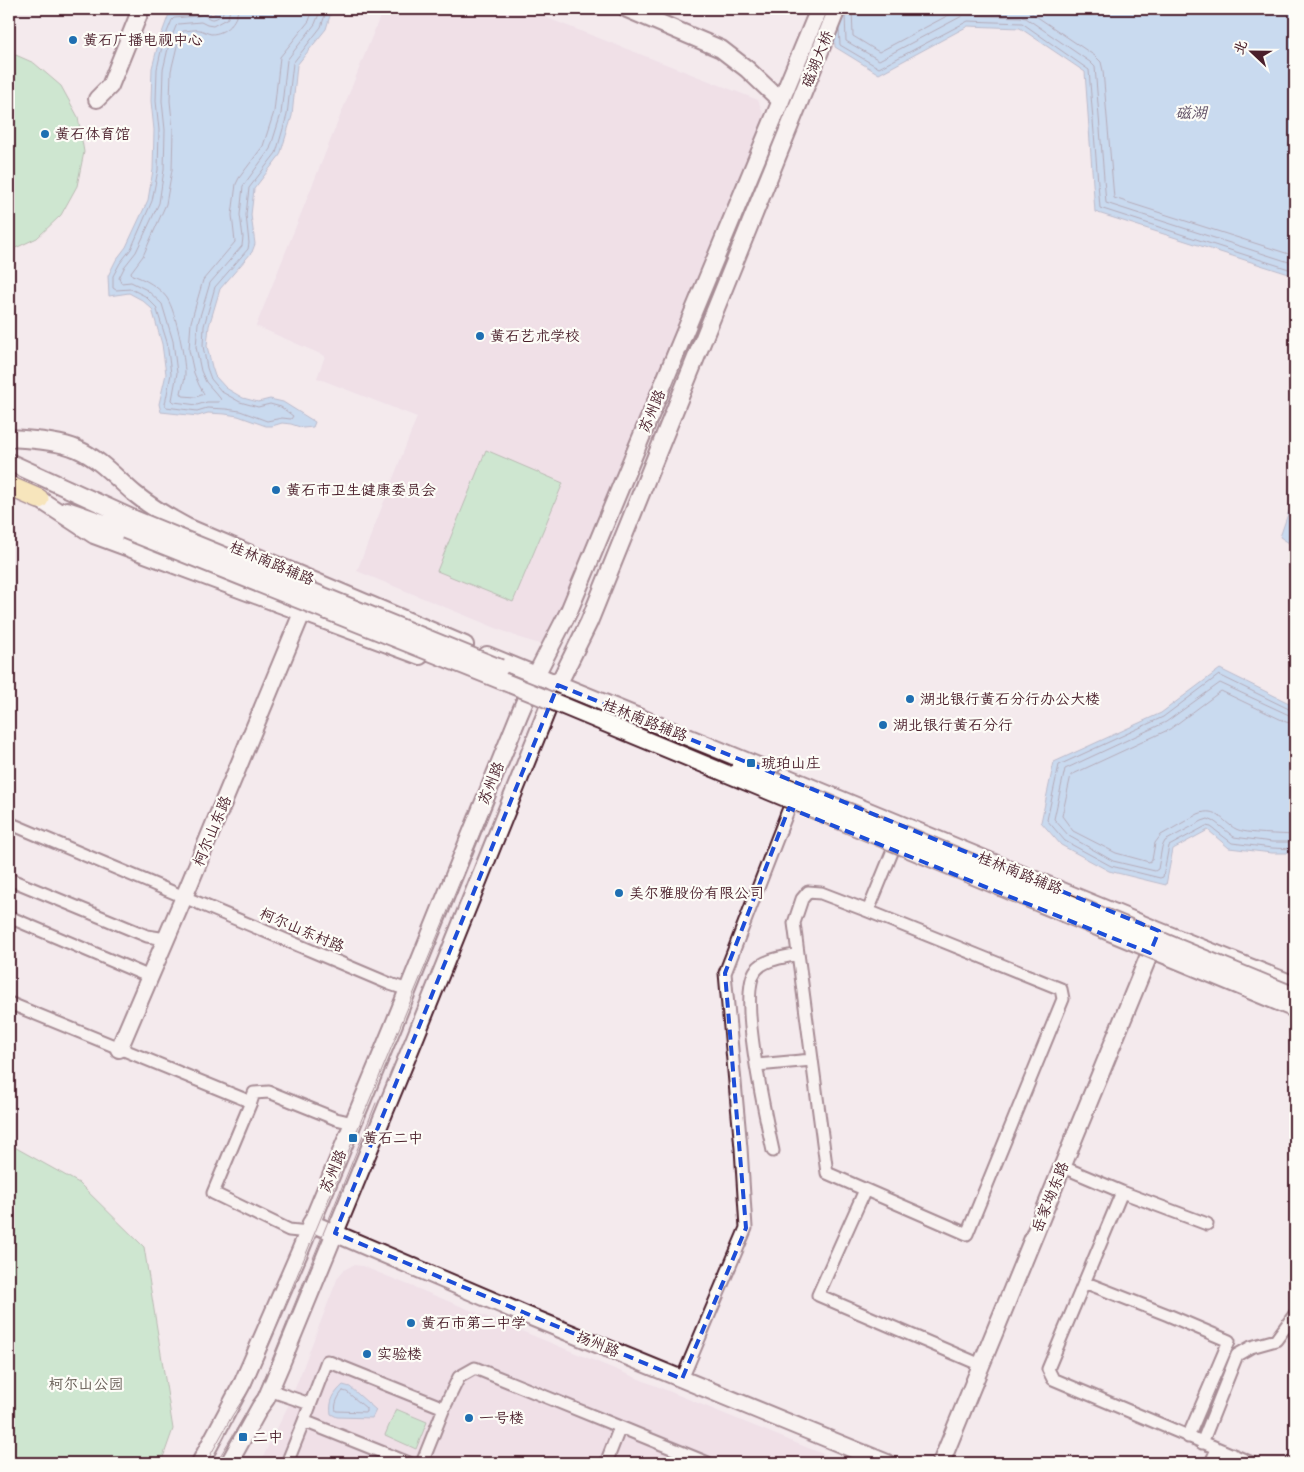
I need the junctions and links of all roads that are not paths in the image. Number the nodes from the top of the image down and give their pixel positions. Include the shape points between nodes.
1 (141, 9) edge
2 (627, 9) edge
3 (819, 9) edge
4 (837, 9) edge
5 (97, 99) dead end
6 (781, 101) junction
7 (796, 109) joint
8 (9, 438) edge
9 (9, 462) edge
10 (9, 486) edge
11 (40, 499) junction
12 (130, 524) junction
13 (302, 613) junction
14 (536, 675) junction
15 (558, 685) junction
16 (527, 697) junction
17 (549, 706) junction
18 (789, 808) junction
19 (9, 823) edge
20 (893, 850) junction
21 (9, 879) edge
22 (184, 897) junction
23 (868, 911) junction
24 (9, 917) edge
25 (1160, 931) junction
26 (166, 939) junction
27 (1150, 953) junction
28 (798, 954) junction
29 (150, 977) junction
30 (1295, 985) edge
31 (408, 990) junction
32 (1295, 996) edge
33 (9, 1004) edge
34 (1295, 1009) edge
35 (1295, 1015) edge
36 (119, 1049) junction
37 (812, 1060) junction
38 (756, 1065) junction
39 (251, 1102) junction
40 (353, 1123) junction
41 (773, 1151) dead end
42 (1063, 1167) junction
43 (865, 1190) junction
44 (1122, 1192) junction
45 (1207, 1224) dead end
46 (310, 1227) junction
47 (335, 1233) junction
48 (1084, 1282) junction
49 (1295, 1314) edge
50 (1229, 1341) junction
51 (1251, 1347) junction
52 (981, 1365) junction
53 (682, 1379) junction
54 (270, 1390) junction
55 (310, 1404) junction
56 (444, 1408) junction
57 (304, 1421) junction
58 (620, 1427) junction
59 (1188, 1436) junction
60 (1202, 1443) junction
61 (1216, 1449) junction
62 (1233, 1460) edge
63 (200, 1463) edge
64 (229, 1463) edge
65 (287, 1463) edge
66 (410, 1463) edge
67 (422, 1463) edge
68 (606, 1463) edge
69 (708, 1463) edge
70 (887, 1463) edge
71 (941, 1463) edge
72 (1211, 1463) edge
73 (1252, 1463) edge

1 - 5 main road via 110,86
2 - 6 main road via 721,49
3 - 6 main road, 磁湖大桥
4 - 7 main road, 磁湖大桥
6 - 14 main road, 苏州路 via 569,611
7 - 15 main road, 苏州路 via 590,622
8 - 14 main road, 桂林南路辅路 via 76,449 105,466 160,513 187,527
9 - 12 main road
10 - 11 main road
11 - 12 main road
11 - 13 main road, 桂林南路辅路 via 94,535
12 - 32 main road, bridge via 555,691
12 - 34 main road, bridge
13 - 16 main road, 桂林南路辅路
13 - 22 main road, 柯尔山东路
14 - 15 main road, 桂林南路辅路
14 - 16 main road, 苏州路
15 - 17 main road, 苏州路
15 - 25 main road, 桂林南路辅路
16 - 17 main road, 桂林南路辅路
16 - 31 main road, 苏州路
17 - 18 main road, 桂林南路辅路
17 - 47 main road, 苏州路
18 - 20 main road, 桂林南路辅路
18 - 53 street via 725,973 746,1228
19 - 22 street, 柯尔山东村路
20 - 23 street
20 - 27 main road, 桂林南路辅路
21 - 26 street via 148,936
22 - 26 main road, 柯尔山东路
22 - 31 street, 柯尔山东村路
23 - 28 street via 822,893 808,892 802,899 794,923
23 - 43 street via 1061,989 1063,999 967,1234
24 - 29 street
25 - 27 main road, 岳家坳东路
25 - 30 main road, 桂林南路辅路
26 - 29 main road, 柯尔山东路
27 - 35 main road, 桂林南路辅路
27 - 42 main road, 岳家坳东路
28 - 37 street
28 - 38 street via 770,960 756,970 749,985 749,1017
29 - 36 main road, 柯尔山东路
31 - 40 main road, 苏州路
33 - 36 street
36 - 39 street
37 - 38 street
37 - 43 street via 827,1174
38 - 41 street
39 - 40 street via 254,1093 270,1092 336,1120
39 - 46 street via 213,1193 289,1230
40 - 46 main road, 苏州路
42 - 44 street
42 - 52 main road, 岳家坳东路
43 - 52 street via 818,1295
44 - 45 street
44 - 48 street
46 - 47 main road, 扬州路
46 - 63 main road, 苏州路 via 243,1382
47 - 53 main road, 扬州路
47 - 54 main road, 苏州路
48 - 50 street
48 - 59 street via 1048,1368 1053,1379
49 - 51 street via 1276,1340
50 - 51 street
50 - 59 street
51 - 60 street via 1237,1355
52 - 71 main road, 岳家坳东路
53 - 70 main road, 扬州路
54 - 55 street
54 - 64 main road, 苏州路
55 - 56 street via 328,1361
55 - 57 street
56 - 58 street via 459,1377 475,1368
56 - 67 street
57 - 65 street
57 - 66 street
58 - 68 street
58 - 69 street
59 - 60 street
60 - 61 street
61 - 62 street
61 - 72 street
62 - 73 street

